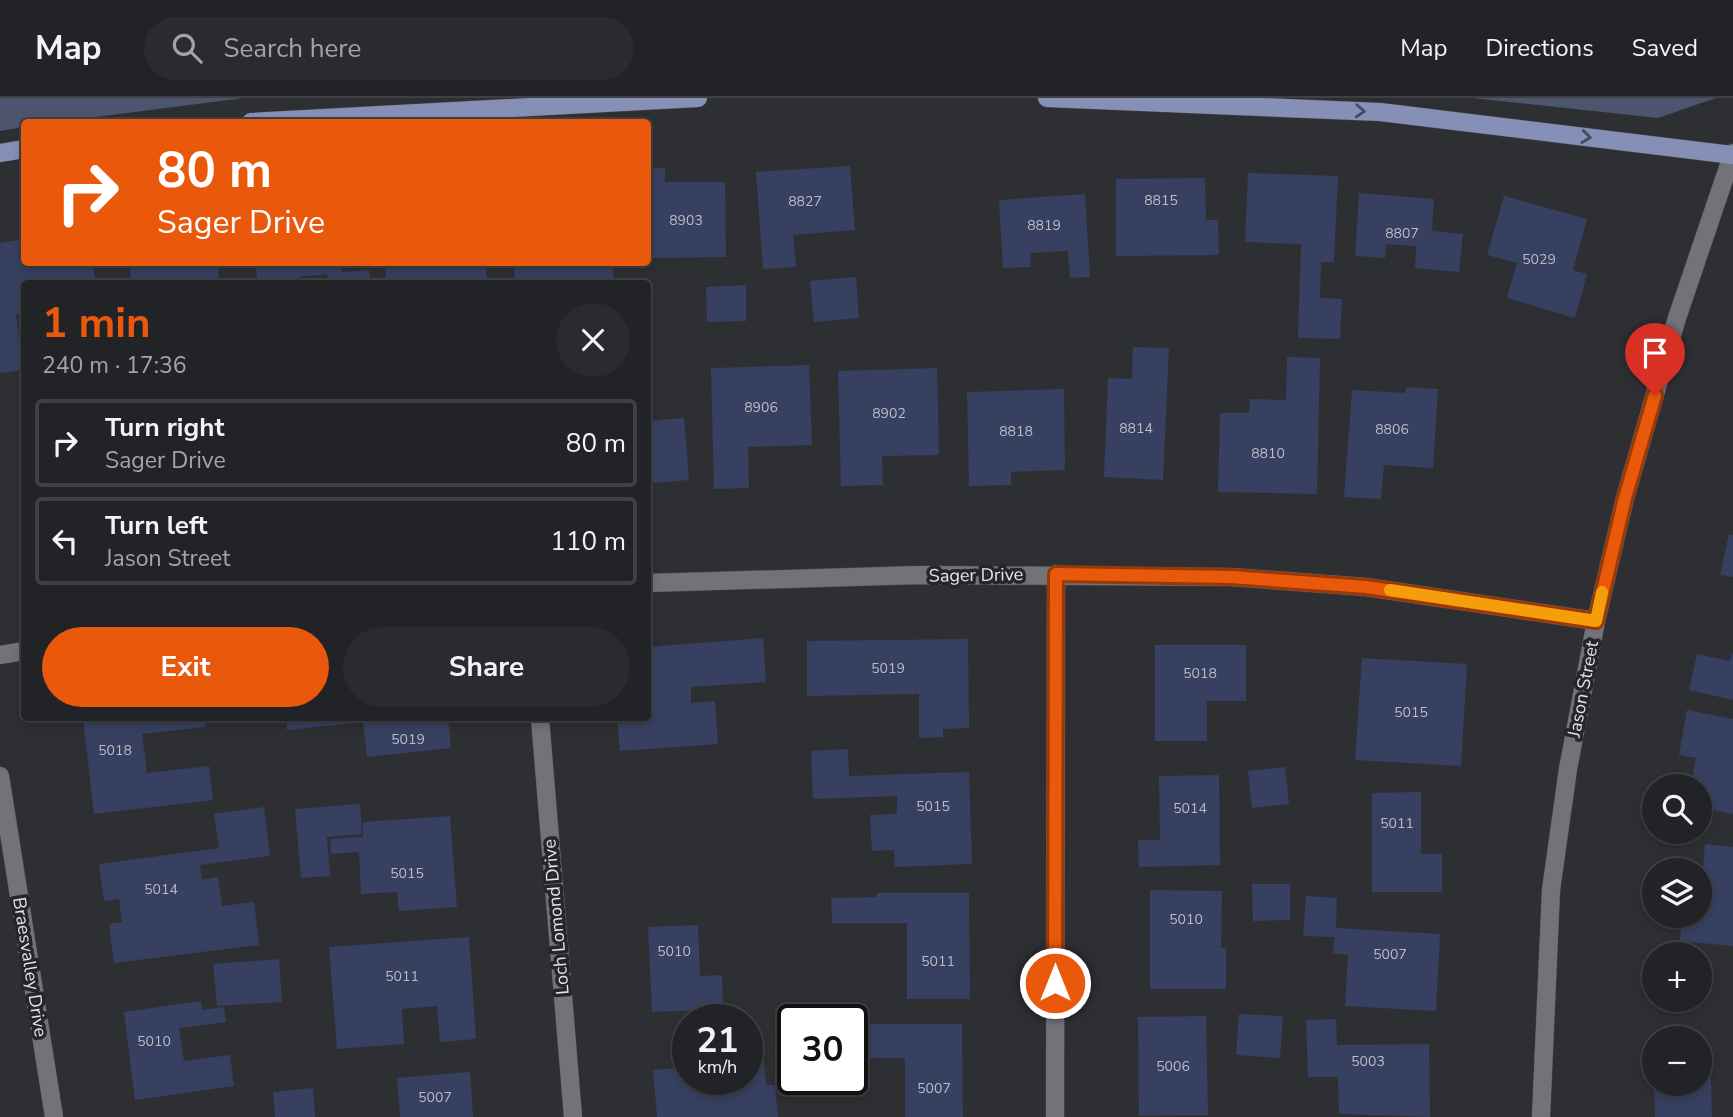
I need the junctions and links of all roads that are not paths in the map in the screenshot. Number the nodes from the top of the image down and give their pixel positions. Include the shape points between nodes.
1 (698, 98) edge
2 (1047, 98) edge
3 (307, 119) edge
4 (21, 150) edge
5 (0, 153) edge
6 (1733, 154) edge
7 (1056, 574) junction
8 (651, 583) edge
9 (1596, 621) junction
10 (21, 652) edge
11 (0, 655) edge
12 (540, 721) edge
13 (0, 776) edge
14 (54, 1117) edge
15 (573, 1117) edge
16 (1055, 1117) edge
17 (1541, 1117) edge

1 - 3 main road
2 -> 6 main road via 1380,113
4 - 5 main road
6 - 9 street, Jason Street via 1625,498
7 - 8 street, Sager Drive
7 - 9 street, Sager Drive via 1231,577 1366,587
7 - 16 street
9 - 17 street, Jason Street via 1551,890
10 - 11 street
12 - 15 street, Loch Lomond Drive
13 - 14 street, Braesvalley Drive

